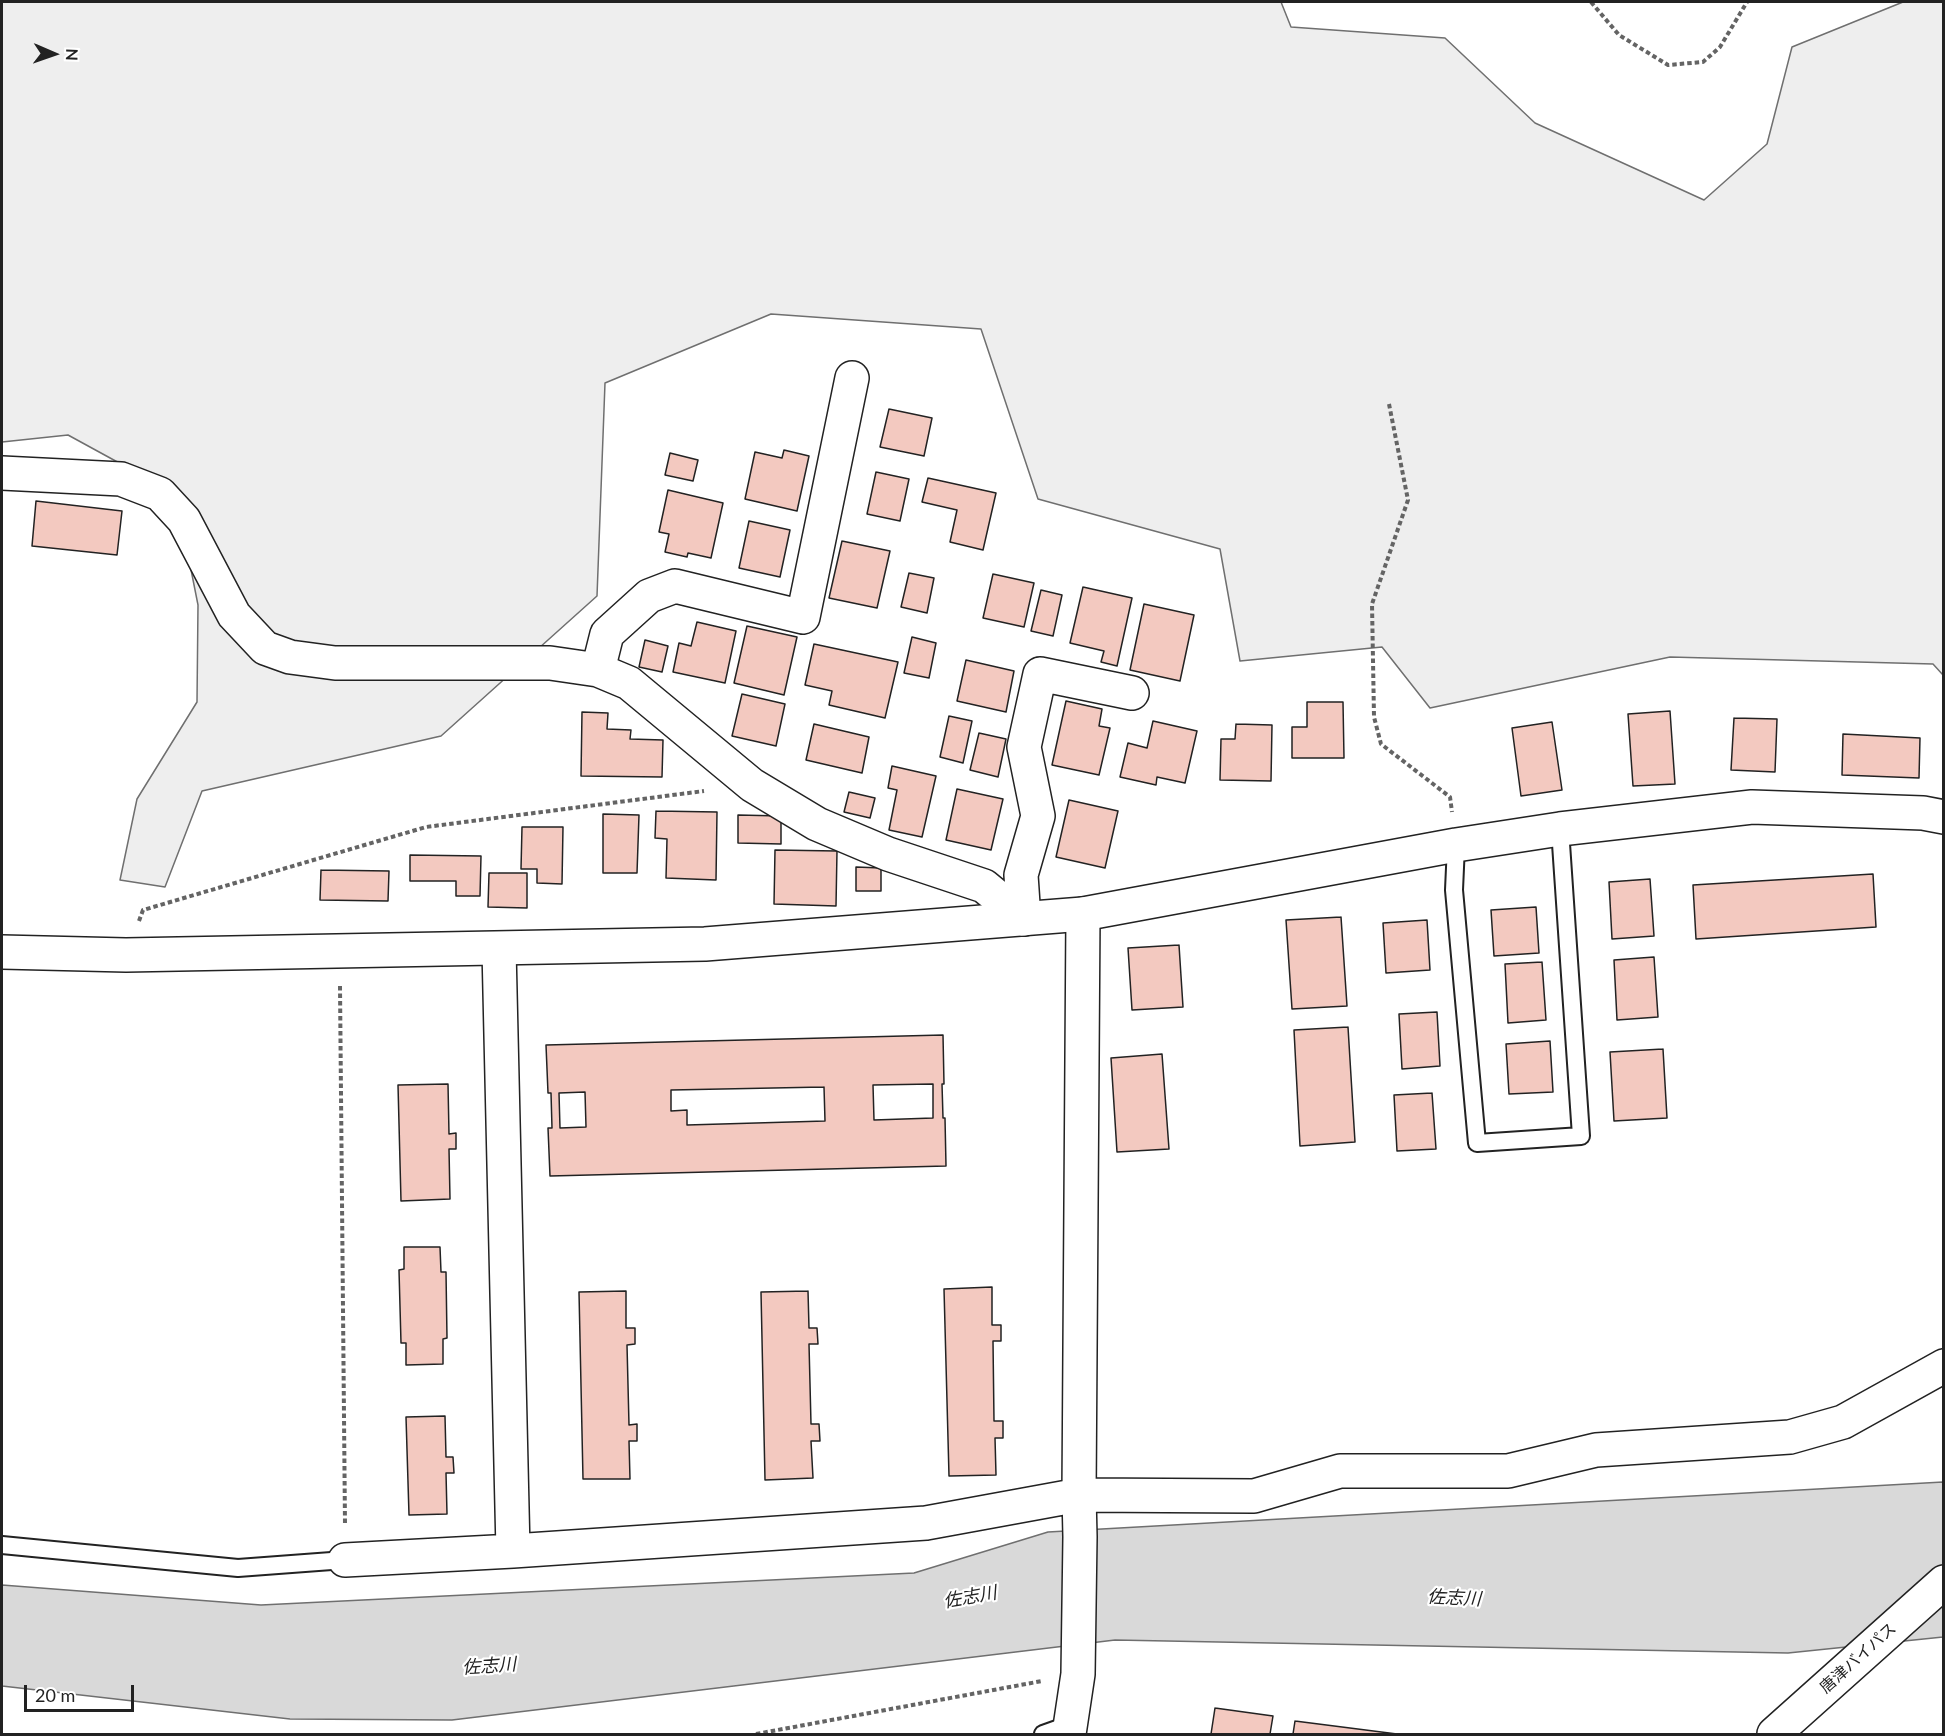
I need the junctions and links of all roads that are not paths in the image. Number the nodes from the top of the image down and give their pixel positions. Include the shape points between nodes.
1 (852, 378) dead end
2 (2, 473) edge
3 (598, 669) junction
4 (1132, 693) dead end
5 (1944, 817) edge
6 (1560, 829) junction
7 (1456, 845) junction
8 (1083, 914) junction
9 (1024, 919) junction
10 (499, 949) junction
11 (2, 952) edge
12 (1944, 1366) edge
13 (1079, 1495) junction
14 (2, 1545) edge
15 (513, 1551) junction
16 (345, 1560) joint
17 (1944, 1582) edge
18 (1779, 1729) edge
19 (1061, 1731) edge

1 - 3 main road via 803,617 675,586 649,596 607,634
2 - 3 main road via 121,479 160,494 184,520 234,615 265,648 290,657 335,663 550,663
3 - 9 main road via 629,683 752,785 817,824 888,854 984,886
4 - 9 main road via 1040,674 1024,747 1038,816 1021,875
5 - 6 main road via 1752,807
6 - 7 main road
6 - 7 lane via 1581,1136 1477,1143 1454,890
7 - 8 main road
8 - 9 main road
8 - 13 main road
9 - 10 main road via 705,944
10 - 11 main road via 126,955
10 - 15 main road
12 - 13 main road via 1843,1422 1790,1437 1596,1450 1508,1471 1340,1471 1254,1496
13 - 15 main road via 926,1523
13 - 19 main road via 1078,1674
14 - 16 lane via 238,1568
15 - 16 main road
17 - 18 main road, 唐津バイパス

